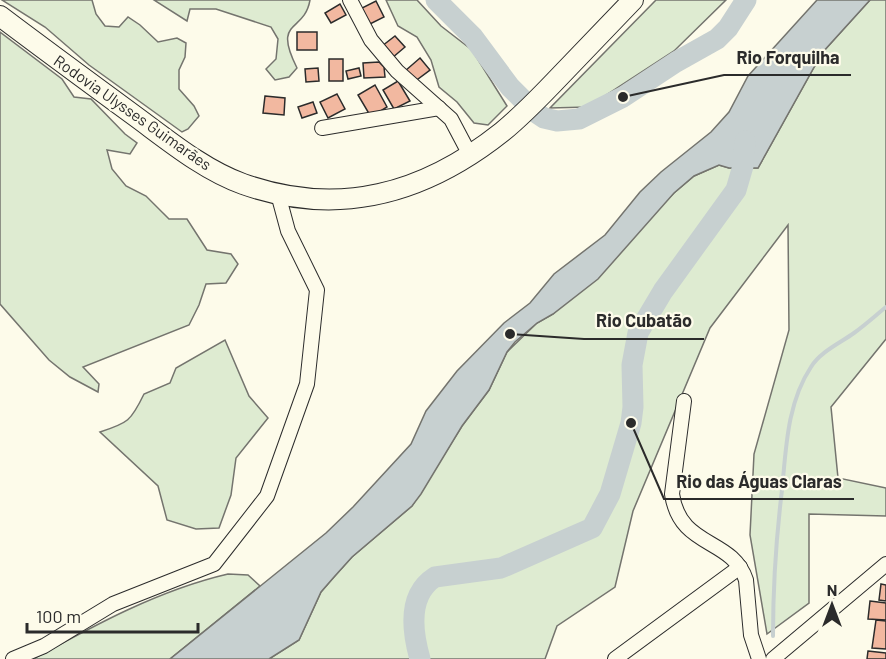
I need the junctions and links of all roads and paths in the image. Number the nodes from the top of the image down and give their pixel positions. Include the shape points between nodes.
1 (350, 0) edge
2 (633, 0) edge
3 (0, 16) edge
4 (439, 108) junction
5 (322, 128) dead end
6 (470, 155) junction
7 (278, 194) junction
8 (684, 401) dead end
9 (886, 564) edge
10 (740, 567) junction
11 (13, 659) edge
12 (615, 659) edge
13 (759, 659) edge
14 (773, 659) edge

1 - 4 street via 371,40 385,57
2 - 6 highway, Rodovia Ulysses Guimarães via 518,119
3 - 7 highway, Rodovia Ulysses Guimarães via 210,168 242,184
4 - 5 street
4 - 6 street via 451,119
6 - 7 highway, Rodovia Ulysses Guimarães via 439,175 355,200
7 - 11 street via 288,231 317,290 307,384 267,496 214,564 113,604 44,646
8 - 10 street via 674,504 686,528
9 - 14 street
10 - 12 street
10 - 13 street via 746,580 751,635

